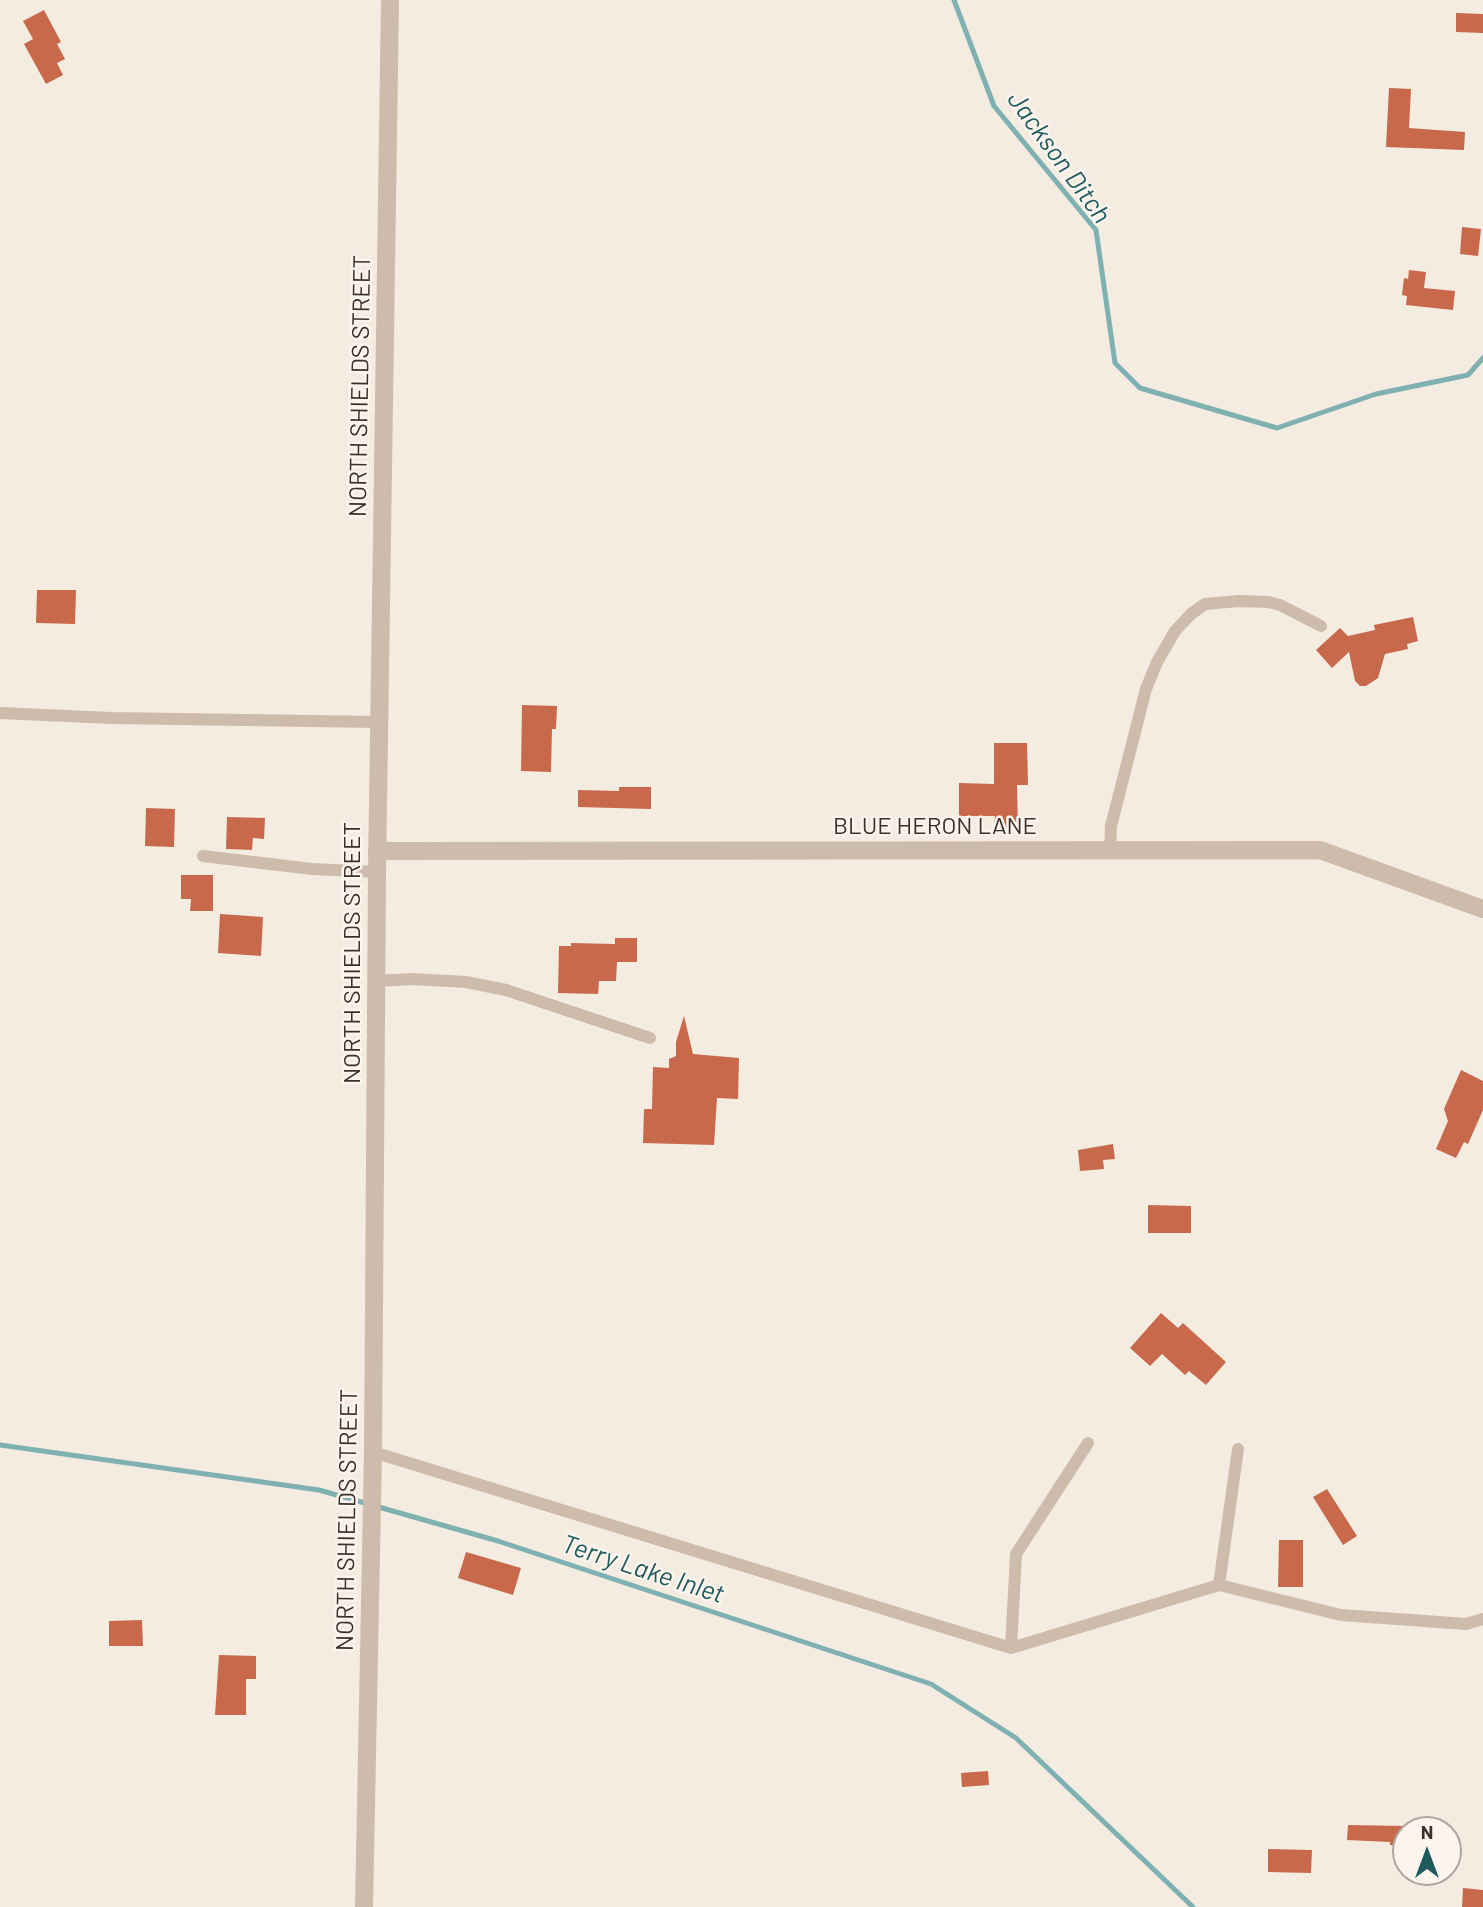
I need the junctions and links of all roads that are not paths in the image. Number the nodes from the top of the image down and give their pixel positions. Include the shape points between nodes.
1 (390, 0) edge
2 (1321, 626) dead end
3 (0, 713) edge
4 (379, 722) junction
5 (1110, 850) junction
6 (377, 851) junction
7 (203, 856) dead end
8 (377, 872) junction
9 (1483, 909) edge
10 (376, 981) junction
11 (650, 1038) dead end
12 (1088, 1443) dead end
13 (1238, 1450) dead end
14 (373, 1452) junction
15 (1219, 1586) junction
16 (1483, 1619) edge
17 (1011, 1648) junction
18 (364, 1907) edge

1 - 4 street, NORTH SHIELDS STREET
2 - 5 lane via 1268,602 1205,604 1191,614 1175,631 1146,689 1111,826
3 - 4 lane
4 - 6 street, NORTH SHIELDS STREET
5 - 6 street, BLUE HERON LANE
5 - 9 street, BLUE HERON LANE via 1320,850
6 - 8 street, NORTH SHIELDS STREET
7 - 8 lane
8 - 10 street, NORTH SHIELDS STREET
10 - 11 lane via 413,979 506,990
10 - 14 street, NORTH SHIELDS STREET
12 - 17 lane via 1016,1554
13 - 15 lane
14 - 17 lane
14 - 18 street, NORTH SHIELDS STREET
15 - 16 lane via 1341,1615 1466,1624
15 - 17 lane

